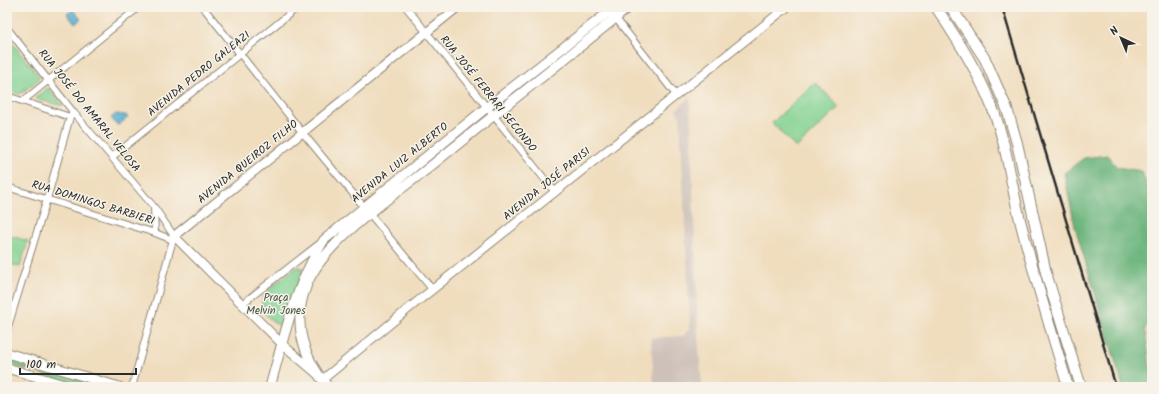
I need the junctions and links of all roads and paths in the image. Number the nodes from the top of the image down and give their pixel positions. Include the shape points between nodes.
1 (139, 7) edge
2 (204, 7) edge
3 (298, 7) edge
4 (406, 7) edge
5 (458, 7) edge
6 (629, 7) edge
7 (787, 7) edge
8 (936, 7) edge
9 (951, 7) edge
10 (612, 11) edge
11 (7, 28) edge
12 (426, 32) junction
13 (241, 54) junction
14 (48, 80) junction
15 (676, 95) junction
16 (7, 96) edge
17 (23, 101) junction
18 (489, 112) junction
19 (72, 115) junction
20 (302, 132) junction
21 (112, 157) junction
22 (7, 187) edge
23 (555, 192) junction
24 (47, 199) junction
25 (154, 208) junction
26 (367, 211) junction
27 (155, 233) junction
28 (173, 238) junction
29 (324, 240) junction
30 (432, 289) junction
31 (242, 304) junction
32 (7, 330) edge
33 (282, 344) junction
34 (7, 354) edge
35 (7, 368) edge
36 (322, 380) edge
37 (71, 387) edge
38 (119, 387) edge
39 (132, 387) edge
40 (270, 387) edge
41 (1068, 387) edge
42 (1081, 387) edge

1 - 14 street
2 - 13 street
3 - 13 street, AVENIDA PEDRO GALEAZI
4 - 12 street, RUA JOSÉ FERRARI SECONDO
5 - 12 street, AVENIDA QUEIROZ FILHO
6 - 10 main road, AVENIDA LUIZ ALBERTO
7 - 15 street, AVENIDA JOSÉ PARISI
8 - 41 main road via 962,46 993,108 1005,150 1020,223
9 - 42 main road via 985,59 1007,109 1046,274
10 - 15 street
10 - 18 main road, AVENIDA LUIZ ALBERTO
11 - 14 street, RUA JOSÉ DO AMARAL VELOSA
12 - 18 street, RUA JOSÉ FERRARI SECONDO
12 - 20 street, AVENIDA QUEIROZ FILHO
13 - 20 street
13 - 21 street, AVENIDA PEDRO GALEAZI
14 - 17 street
14 - 19 street, RUA JOSÉ DO AMARAL VELOSA
15 - 23 street, AVENIDA JOSÉ PARISI
16 - 17 street
17 - 19 street
18 - 23 street, RUA JOSÉ FERRARI SECONDO
18 - 26 main road, AVENIDA LUIZ ALBERTO
19 - 21 street, RUA JOSÉ DO AMARAL VELOSA
19 - 24 street
20 - 26 street
20 - 28 street, AVENIDA QUEIROZ FILHO
21 - 25 street, RUA JOSÉ DO AMARAL VELOSA
22 - 24 street, RUA DOMINGOS BARBIERI
23 - 30 street, AVENIDA JOSÉ PARISI
24 - 27 street, RUA DOMINGOS BARBIERI
24 - 32 street
25 - 27 street
25 - 28 street, RUA JOSÉ DO AMARAL VELOSA
26 - 29 main road, AVENIDA LUIZ ALBERTO
26 - 30 street
26 - 36 main road, AVENIDA LUIZ ALBERTO via 327,252 314,269 306,286 300,309 302,344
27 - 28 street, RUA DOMINGOS BARBIERI
28 - 31 street, RUA JOSÉ DO AMARAL VELOSA
28 - 39 street
29 - 31 street
29 - 33 main road, AVENIDA LUIZ ALBERTO via 303,278
30 - 36 street, AVENIDA JOSÉ PARISI
31 - 33 street, RUA JOSÉ DO AMARAL VELOSA
33 - 36 street, RUA JOSÉ DO AMARAL VELOSA
33 - 40 main road, AVENIDA LUIZ ALBERTO
34 - 38 main road
35 - 37 main road

